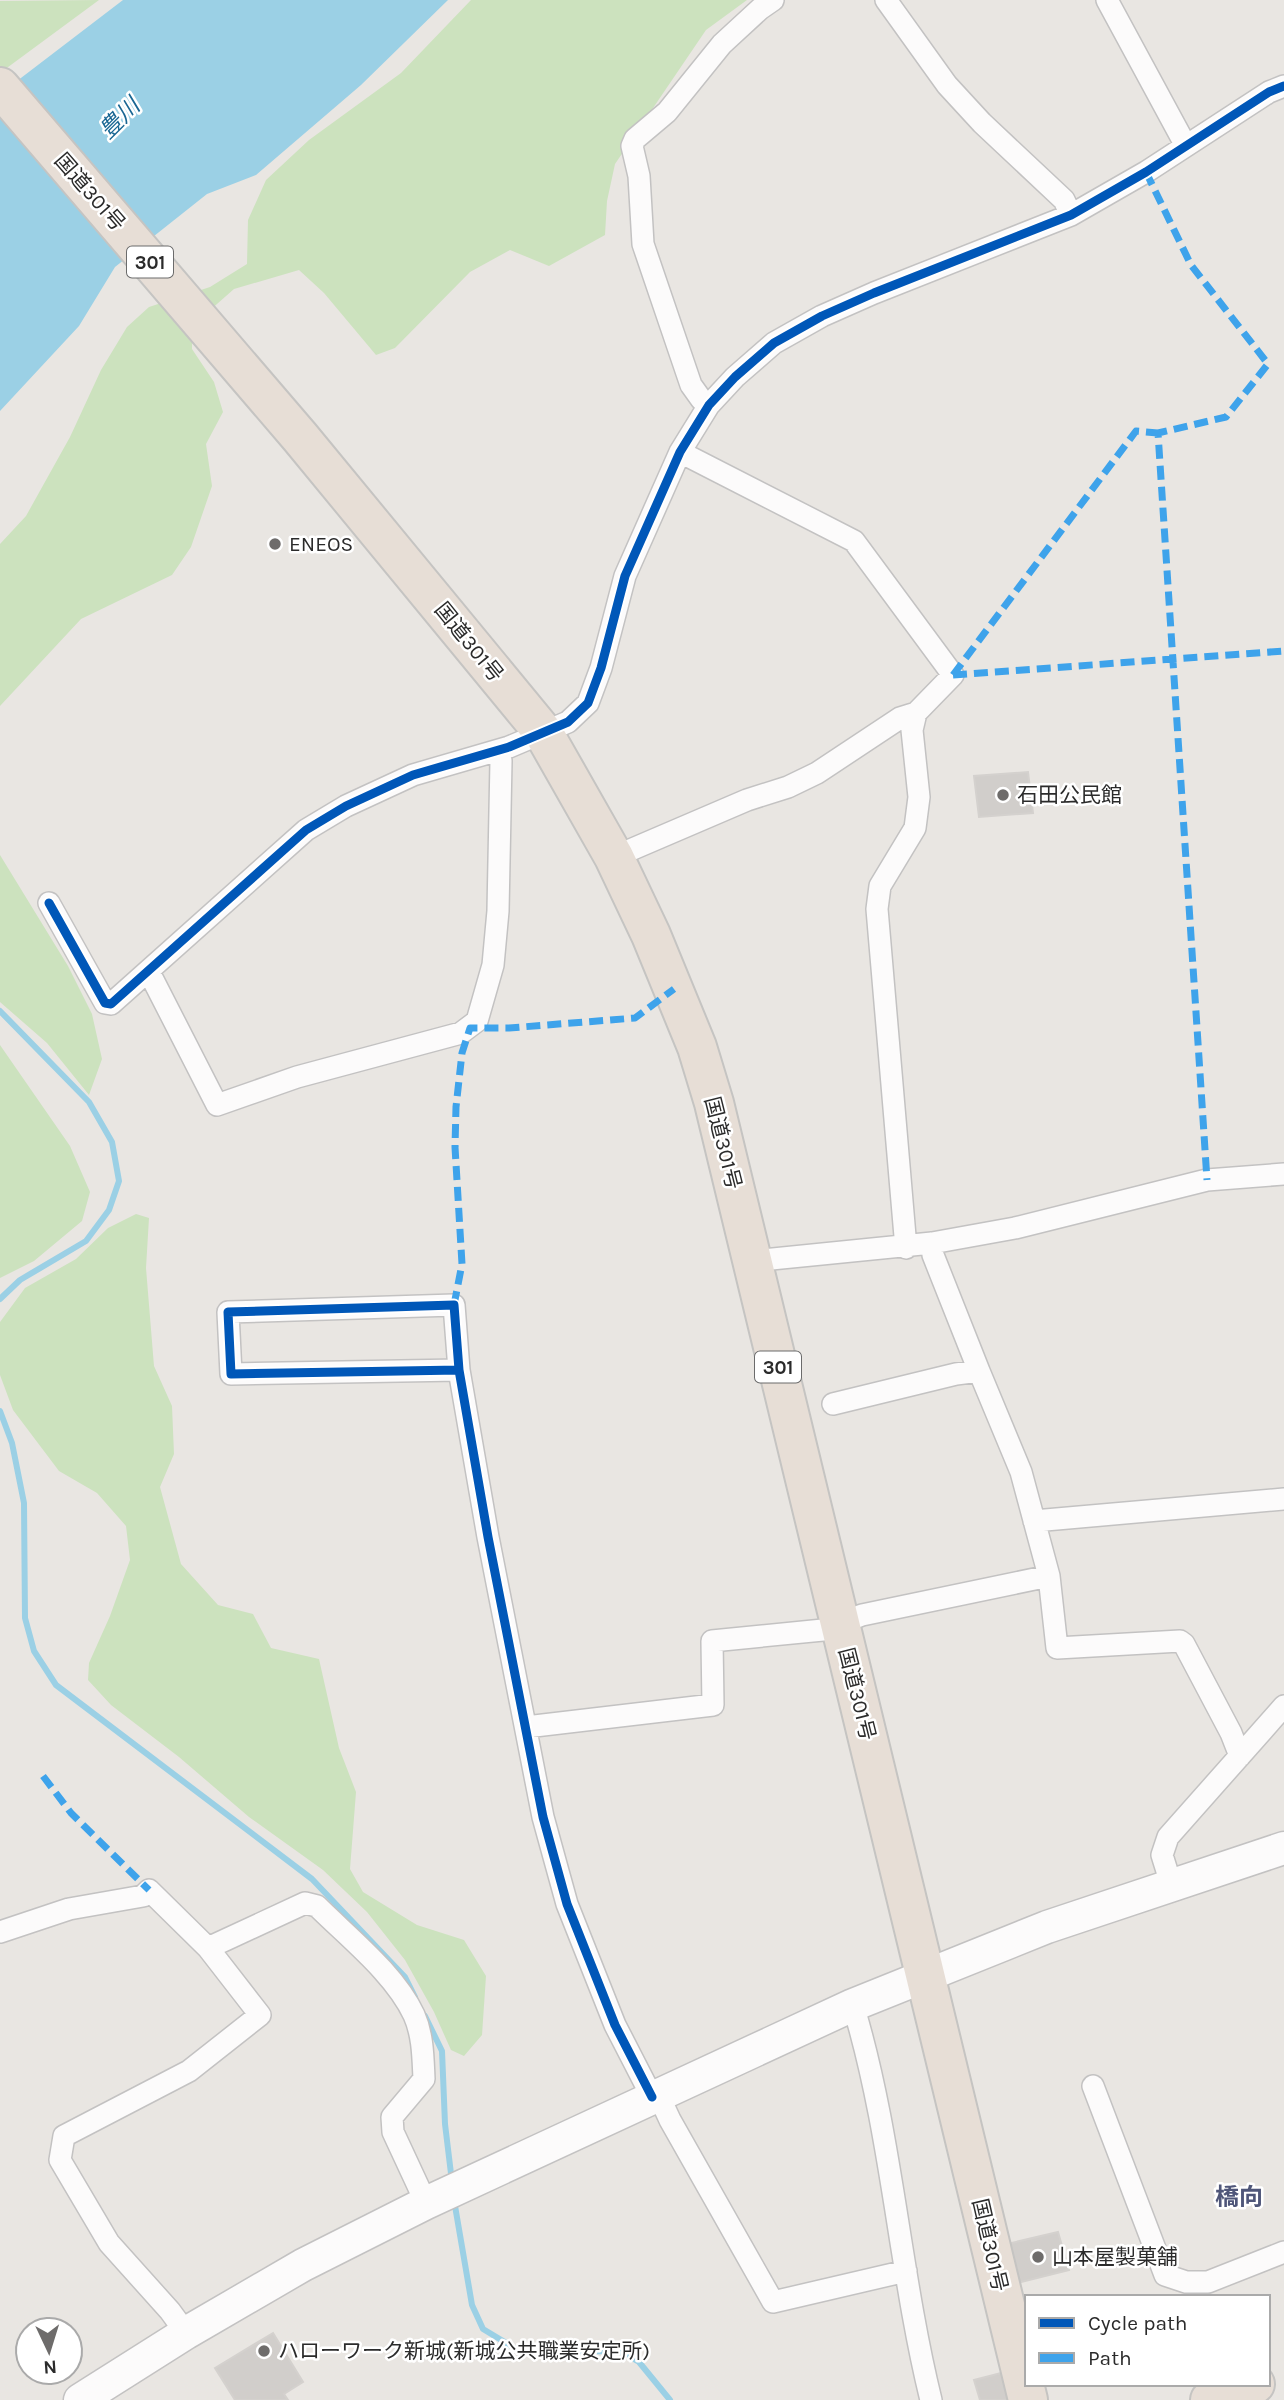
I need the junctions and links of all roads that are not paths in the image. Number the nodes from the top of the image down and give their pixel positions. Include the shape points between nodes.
1 (773, 0) edge
2 (886, 0) edge
3 (1107, 0) edge
4 (1284, 86) edge
5 (0, 88) edge
6 (1186, 146) junction
7 (1070, 215) junction
8 (709, 405) junction
9 (680, 452) junction
10 (916, 713) junction
11 (543, 732) junction
12 (499, 750) junction
13 (614, 857) junction
14 (49, 903) dead end
15 (149, 972) junction
16 (1284, 1174) edge
17 (932, 1243) junction
18 (906, 1248) junction
19 (752, 1261) junction
20 (459, 1370) junction
21 (979, 1371) junction
22 (833, 1404) dead end
23 (1284, 1499) edge
24 (1034, 1521) junction
25 (1049, 1576) junction
26 (839, 1623) junction
27 (1284, 1706) edge
28 (526, 1727) junction
29 (1240, 1756) junction
30 (1283, 1851) edge
31 (1171, 1884) junction
32 (0, 1932) edge
33 (208, 1948) junction
34 (926, 1973) junction
35 (853, 2005) junction
36 (1093, 2086) dead end
37 (655, 2096) junction
38 (444, 2195) junction
39 (1284, 2252) edge
40 (906, 2271) junction
41 (186, 2333) junction
42 (1249, 2386) edge
43 (80, 2400) edge
44 (931, 2400) edge
45 (1028, 2400) edge
46 (1210, 2400) edge

1 - 8 street via 722,44 667,112 632,146 639,176 643,244 691,385
2 - 7 street via 947,85 1064,200
3 - 6 street
4 - 6 street
5 - 11 highway, 国道301号 / 301 via 300,437
6 - 7 street
7 - 8 street via 822,316 775,343
8 - 9 street
9 - 10 street via 854,541 953,675
9 - 11 street via 625,576 588,703 568,722
10 - 13 street via 900,718 817,773
10 - 18 street via 912,730 919,797 915,828 880,886 877,909
11 - 12 street
11 - 13 highway, 国道301号 / 301
12 - 15 street via 413,775 306,830
12 - 15 street via 493,965 477,1021 470,1028 297,1077 218,1105
13 - 19 highway, 国道301号 / 301 via 697,1047
14 - 15 street via 105,1003 111,1004
16 - 17 street via 1207,1180 1015,1228
17 - 18 street
17 - 21 street
18 - 19 street
19 - 26 highway, 国道301号 / 301
20 - 20 street via 230,1374 228,1312 454,1305
20 - 28 street
21 - 22 street
21 - 24 street via 1021,1472
23 - 24 street
24 - 25 street
25 - 26 street
25 - 29 street via 1057,1648 1180,1640
26 - 28 street via 823,1630 712,1641 713,1705
26 - 34 highway, 国道301号 / 301
27 - 29 street
28 - 37 street via 542,1816 566,1904 615,2025
29 - 31 street via 1168,1838 1163,1855
30 - 31 street
31 - 34 street
32 - 33 street via 69,1909 143,1896 149,1890
33 - 38 street via 305,1903 317,1906 398,1988 421,2039 424,2079 392,2117 393,2132
33 - 41 street via 260,2015 189,2071 64,2136 60,2160 109,2243
34 - 35 street
34 - 45 highway, 国道301号 / 301
35 - 37 street
35 - 40 street via 891,2170
36 - 39 street via 1165,2275 1208,2282
37 - 38 street
37 - 40 street via 773,2302
38 - 41 street via 303,2265
40 - 44 street via 916,2341
41 - 43 street
42 - 46 highway

